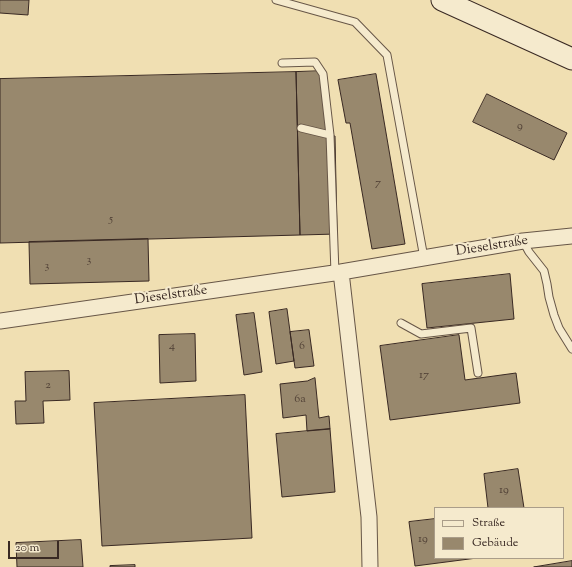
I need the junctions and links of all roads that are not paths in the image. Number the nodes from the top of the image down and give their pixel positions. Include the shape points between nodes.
1 (276, 0) edge
2 (442, 0) edge
3 (572, 59) edge
4 (282, 63) dead end
5 (301, 128) dead end
6 (330, 135) junction
7 (572, 236) edge
8 (523, 241) junction
9 (424, 258) junction
10 (338, 273) junction
11 (0, 321) edge
12 (401, 324) dead end
13 (572, 349) edge
14 (478, 373) dead end
15 (370, 567) edge

1 - 9 lane via 355,22 387,55
2 - 3 main road
4 - 6 lane via 315,62 323,74
5 - 6 lane
6 - 10 lane
7 - 8 street, Dieselstraße
8 - 9 street, Dieselstraße
8 - 13 lane via 544,271 554,315
9 - 10 street, Dieselstraße
10 - 11 street, Dieselstraße
10 - 15 street via 369,517
12 - 14 lane via 421,334 471,328

